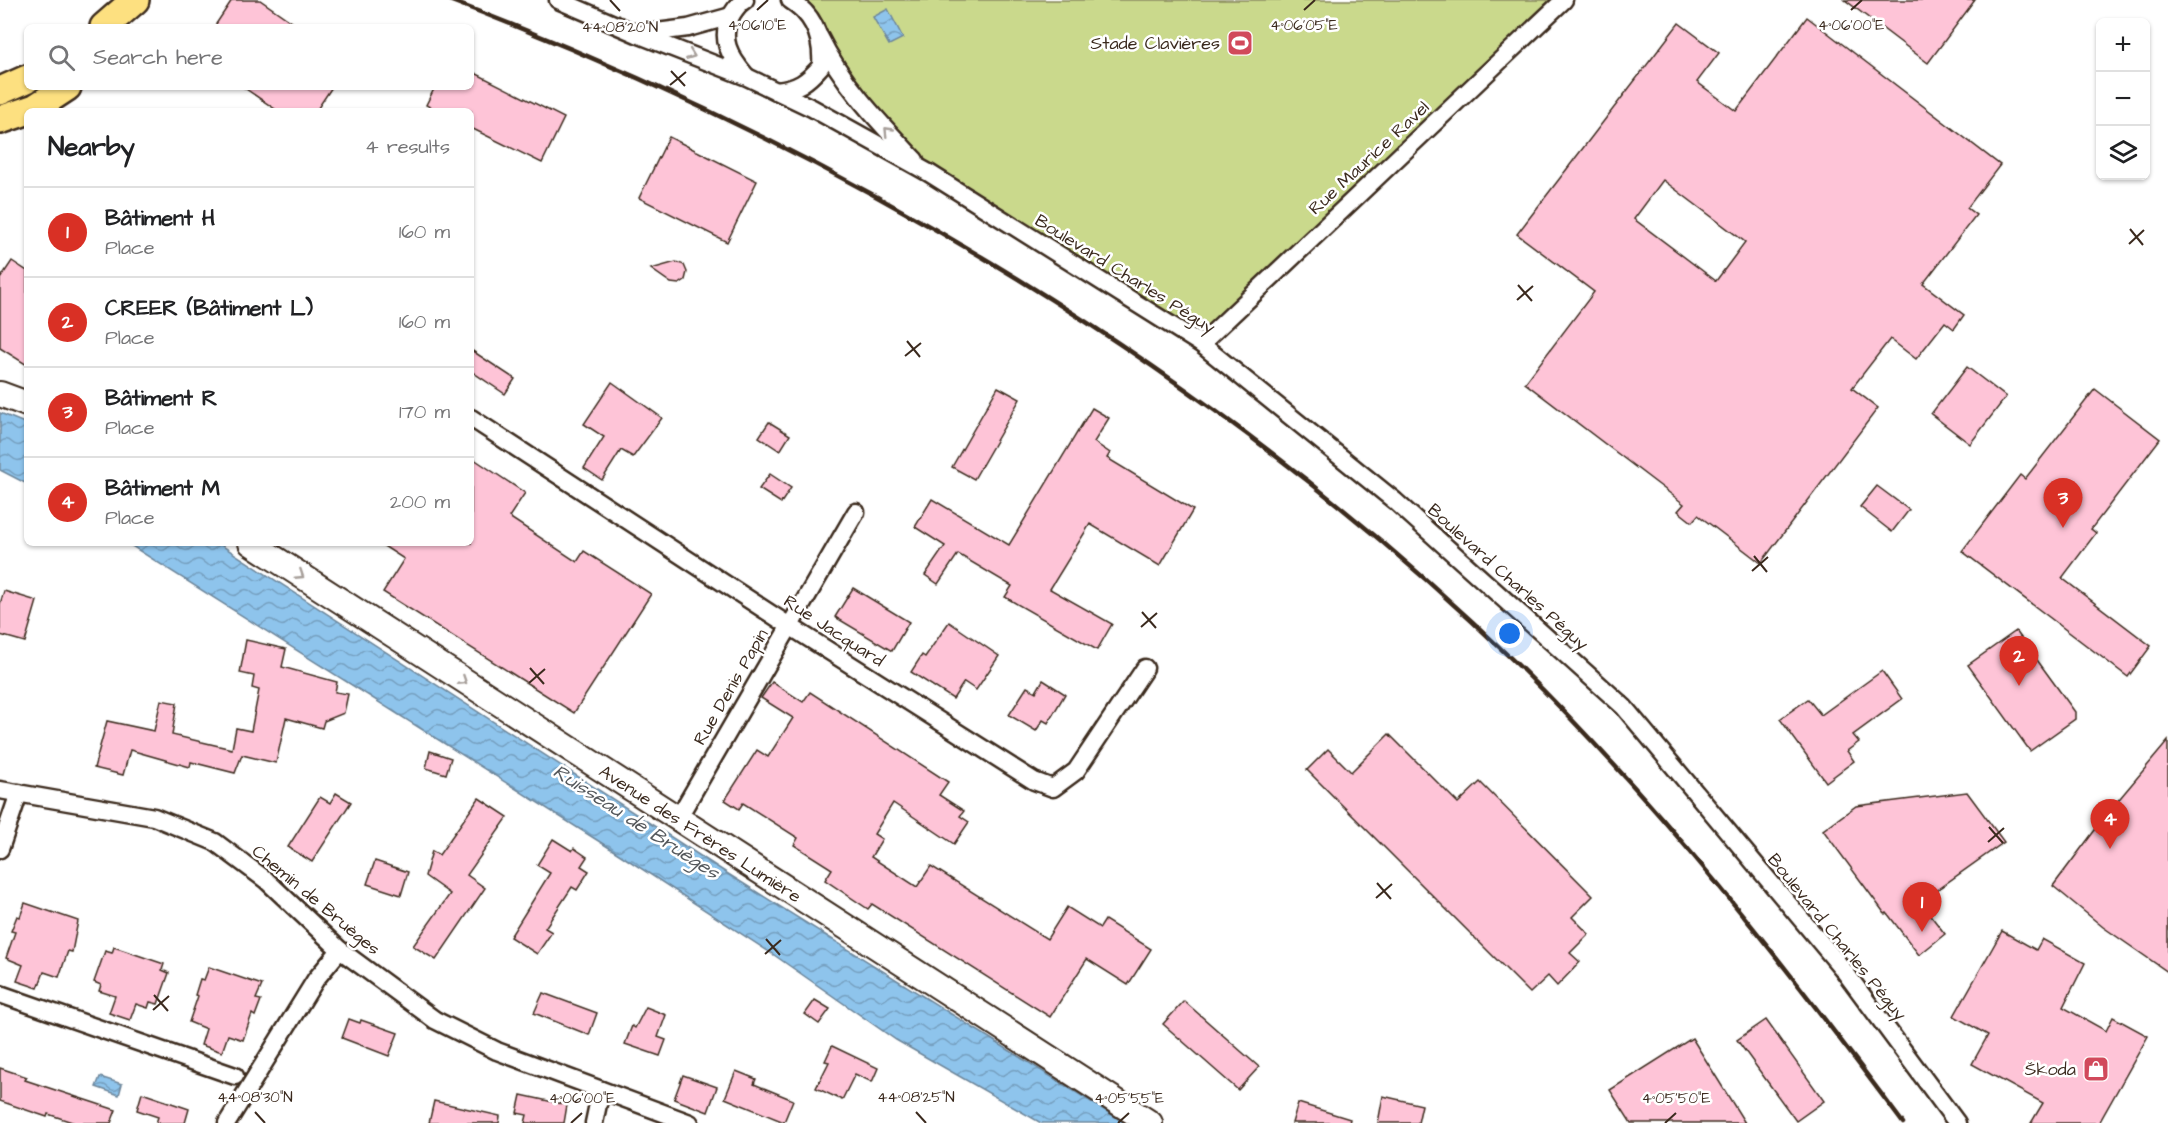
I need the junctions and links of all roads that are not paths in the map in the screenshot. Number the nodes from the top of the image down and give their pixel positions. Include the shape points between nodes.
1 (135, 0) edge
2 (149, 0) edge
3 (558, 0) edge
4 (790, 0) edge
5 (1564, 0) edge
6 (742, 1) edge
7 (805, 6) edge
8 (731, 16) junction
9 (107, 24) edge
10 (130, 24) edge
11 (637, 34) junction
12 (819, 36) junction
13 (747, 77) junction
14 (24, 80) edge
15 (63, 90) edge
16 (0, 91) edge
17 (776, 91) junction
18 (39, 108) edge
19 (24, 113) edge
20 (0, 120) edge
21 (928, 173) junction
22 (1201, 344) junction
23 (0, 394) edge
24 (24, 403) edge
25 (474, 420) edge
26 (856, 512) dead end
27 (255, 546) edge
28 (788, 625) junction
29 (1145, 668) dead end
30 (0, 790) edge
31 (19, 793) junction
32 (677, 820) junction
33 (0, 849) edge
34 (340, 950) junction
35 (0, 994) edge
36 (235, 1076) dead end
37 (601, 1090) junction
38 (227, 1123) edge
39 (594, 1123) edge
40 (690, 1123) edge
41 (1150, 1123) edge
42 (1957, 1123) edge

1 - 9 main road
2 - 10 main road
3 - 11 street
4 - 7 street
5 - 22 street, Rue Maurice Ravel
6 - 8 street
7 - 12 street, Boulevard Charles Péguy
8 - 11 street via 688,28
8 - 13 street via 726,45
11 -> 13 street
12 - 17 street via 821,66 807,82
21 -> 12 street, Boulevard Charles Péguy via 864,105 834,66
13 - 17 street, Boulevard Charles Péguy
14 - 16 main road
15 - 18 main road
17 - 21 street, Boulevard Charles Péguy
19 - 20 main road
21 - 22 street, Boulevard Charles Péguy
22 - 42 street, Boulevard Charles Péguy via 1395,501 1624,708 1842,968
23 - 24 street
25 - 28 street, Rue Jacquard
26 - 28 street, Rue Denis Papin
27 -> 32 street, Avenue des Frères Lumière
28 - 29 street, Rue Jacquard via 1034,781 1053,788 1076,771
28 - 32 street, Rue Denis Papin
30 - 31 street, Chemin de Bruèges
31 - 33 street
31 - 34 street, Chemin de Bruèges via 154,817 215,842 266,880
32 - 41 street, Avenue des Frères Lumière
34 - 37 street, Chemin de Bruèges via 435,1020 497,1052
34 - 38 street via 316,979
35 - 36 street
37 - 39 street
37 - 40 street, Chemin de Bruèges

